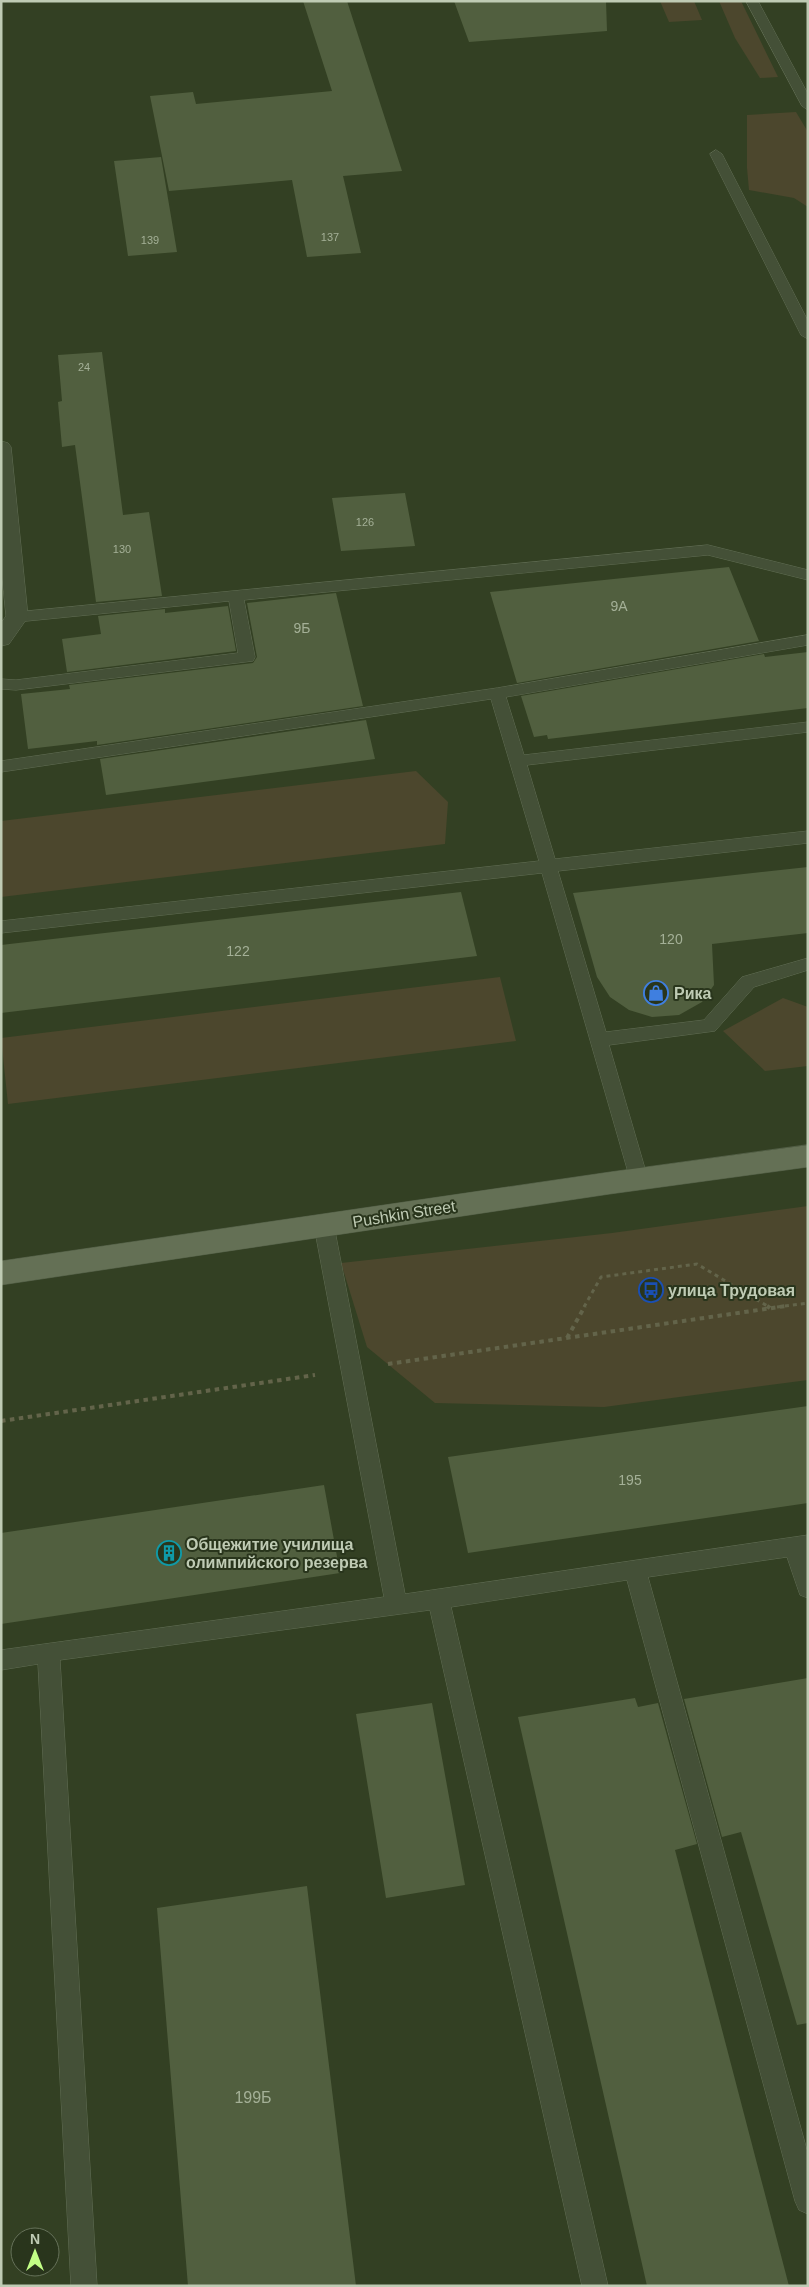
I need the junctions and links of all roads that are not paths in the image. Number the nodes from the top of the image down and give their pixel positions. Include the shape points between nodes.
1 (752, 1) edge
2 (808, 107) edge
3 (716, 154) dead end
4 (807, 336) edge
5 (1, 446) edge
6 (6, 530) edge
7 (808, 575) edge
8 (236, 596) junction
9 (17, 617) junction
10 (1, 639) edge
11 (808, 640) edge
12 (1, 684) edge
13 (497, 693) junction
14 (808, 727) edge
15 (518, 761) junction
16 (1, 767) edge
17 (808, 837) edge
18 (548, 865) junction
19 (1, 927) edge
20 (808, 964) edge
21 (599, 1040) junction
22 (808, 1156) edge
23 (639, 1179) junction
24 (324, 1226) junction
25 (1, 1273) edge
26 (801, 1545) edge
27 (635, 1569) junction
28 (808, 1588) edge
29 (438, 1598) junction
30 (396, 1605) junction
31 (48, 1652) junction
32 (1, 1660) edge
33 (808, 2201) edge
34 (84, 2286) edge
35 (594, 2286) edge

1 - 2 lane
3 - 4 lane
5 - 6 street
6 - 9 street
7 - 8 lane via 708,550
8 - 9 lane
8 - 12 lane via 247,657 16,685
9 - 10 street
11 - 13 lane
13 - 15 lane
13 - 16 lane
14 - 15 lane
15 - 18 lane
17 - 18 lane
18 - 19 lane
18 - 21 lane
20 - 21 lane via 748,982 709,1026
21 - 23 lane
22 - 23 main road, Pushkin Street
23 - 24 main road, Pushkin Street
24 - 25 main road, Pushkin Street
24 - 30 lane
26 - 27 lane
26 - 28 lane
27 - 29 lane
27 - 33 lane
29 - 30 lane
29 - 35 lane
30 - 31 lane
31 - 32 lane
31 - 34 lane

